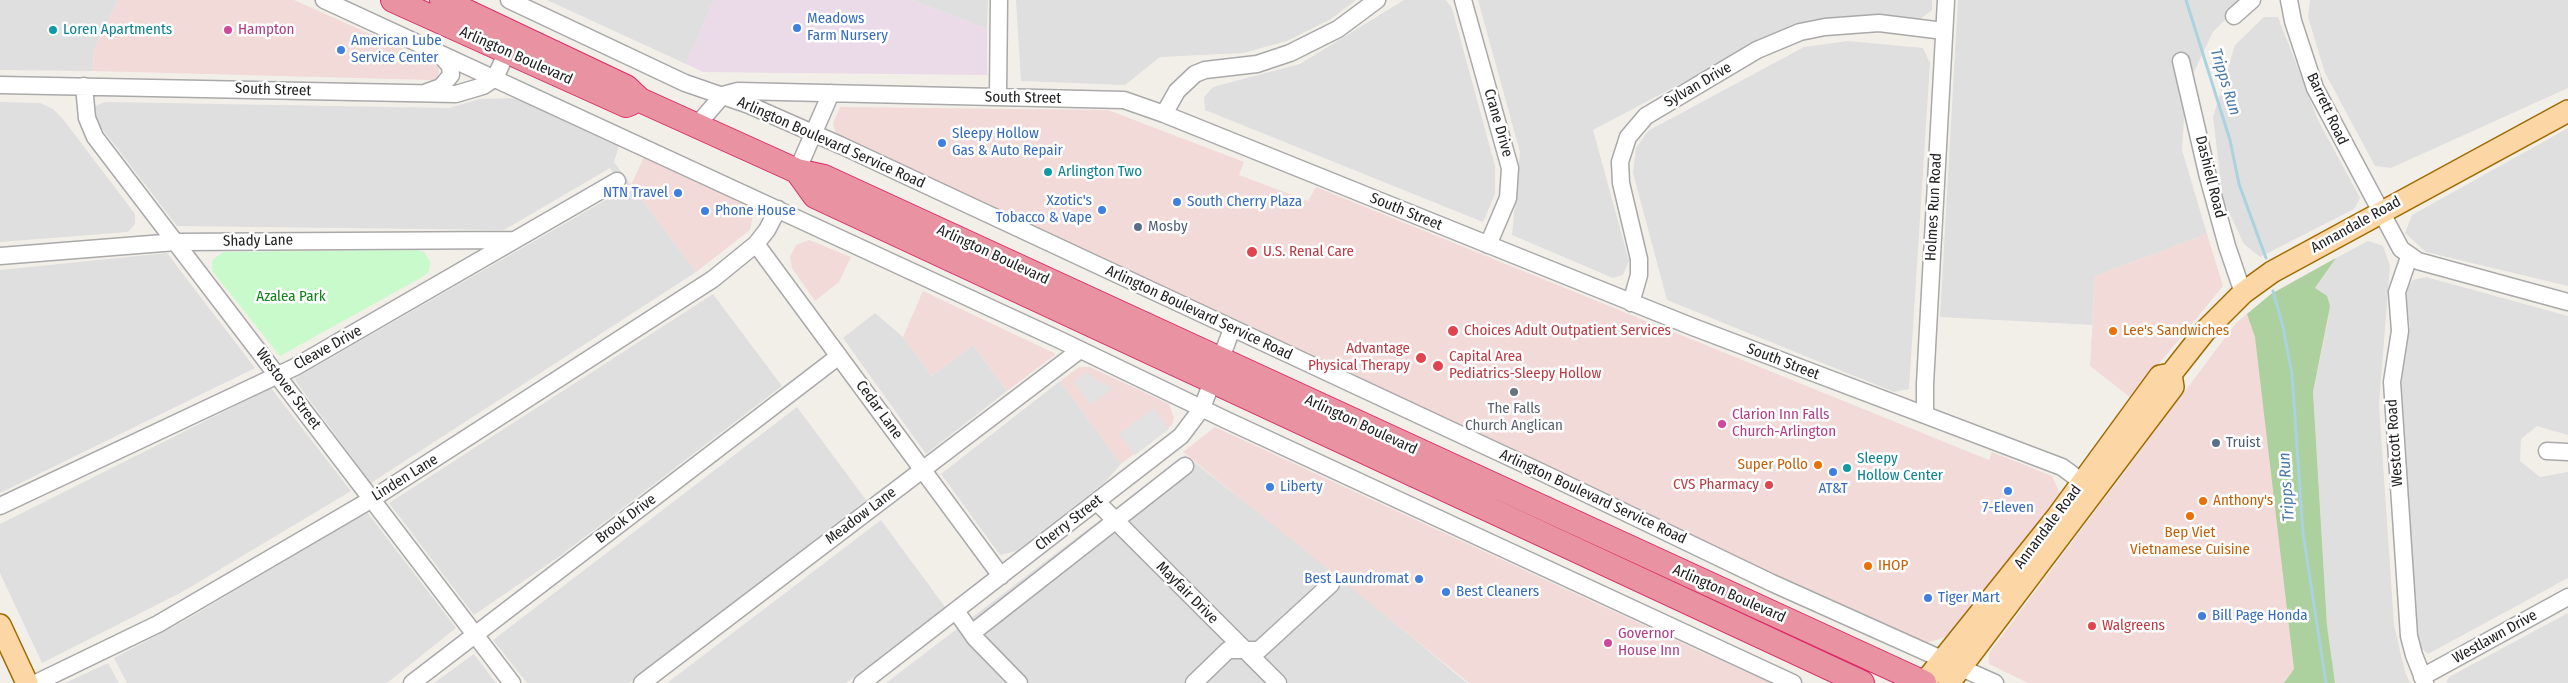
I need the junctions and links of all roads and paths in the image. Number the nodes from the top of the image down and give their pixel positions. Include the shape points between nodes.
1 (324, 0) edge
2 (393, 0) edge
3 (442, 0) edge
4 (509, 0) edge
5 (999, 0) edge
6 (1377, 0) edge
7 (1462, 0) edge
8 (1946, 0) edge
9 (2252, 0) edge
10 (2289, 0) edge
11 (530, 4) edge
12 (2234, 16) dead end
13 (1944, 31) junction
14 (511, 44) junction
15 (439, 53) junction
16 (2181, 61) dead end
17 (495, 78) junction
18 (0, 85) edge
19 (84, 86) junction
20 (831, 93) junction
21 (418, 94) junction
22 (723, 96) junction
23 (998, 98) junction
24 (2568, 111) edge
25 (1164, 114) junction
26 (697, 125) junction
27 (813, 133) junction
28 (797, 171) junction
29 (617, 181) dead end
30 (778, 209) junction
31 (2382, 211) junction
32 (516, 240) junction
33 (176, 242) junction
34 (756, 244) junction
35 (1488, 245) junction
36 (0, 256) edge
37 (2409, 256) junction
38 (2243, 292) junction
39 (2568, 302) edge
40 (1631, 303) junction
41 (1232, 329) junction
42 (1080, 350) junction
43 (839, 356) junction
44 (1217, 369) junction
45 (277, 375) junction
46 (1202, 408) junction
47 (1925, 415) junction
48 (2547, 451) dead end
49 (2568, 452) edge
50 (1186, 466) dead end
51 (922, 469) junction
52 (2089, 487) junction
53 (372, 499) junction
54 (1096, 502) junction
55 (0, 506) edge
56 (1115, 520) junction
57 (1555, 541) junction
58 (1707, 551) junction
59 (1544, 567) junction
60 (1001, 576) junction
61 (1695, 579) junction
62 (1331, 584) dead end
63 (2568, 596) edge
64 (956, 611) junction
65 (0, 625) edge
66 (972, 633) junction
67 (475, 635) junction
68 (1244, 650) junction
69 (1951, 670) edge
70 (2424, 680) edge
71 (27, 683) edge
72 (36, 683) edge
73 (412, 683) edge
74 (512, 683) edge
75 (642, 683) edge
76 (862, 683) edge
77 (1019, 683) edge
78 (1194, 683) edge
79 (1278, 683) edge
80 (1793, 683) edge
81 (1862, 683) edge
82 (1924, 683) edge
83 (1994, 683) edge

1 - 15 street
2 - 14 highway, Arlington Boulevard
3 - 14 highway, Arlington Boulevard
4 - 11 street, Arlington Boulevard Service Road
5 - 23 street
6 - 25 street via 1338,29 1290,53 1257,64 1195,74 1177,91
7 - 35 street, Crane Drive via 1510,168 1508,198
8 - 13 street, Holmes Run Road
9 - 12 street
10 - 31 street, Barrett Road via 2315,88
11 - 22 street, Arlington Boulevard Service Road via 677,80
13 - 40 street, Sylvan Drive via 1879,23 1825,26 1800,32 1757,50 1646,116 1628,137 1620,162 1621,183 1639,259 1639,275
13 - 47 street, Holmes Run Road
14 - 17 street
14 - 26 highway, Arlington Boulevard via 626,87 640,100
15 - 17 street
15 - 21 street via 451,70 449,80 441,87
16 - 38 street, Dashiell Road via 2208,178
17 - 21 street, South Street via 470,91 456,94
17 - 30 street
18 - 19 street, South Street
19 - 21 street, South Street
19 - 33 street, Westover Street via 87,118 95,137
20 - 22 street, South Street via 738,91
20 - 23 street, South Street
20 - 27 street
22 - 26 street
22 - 27 street, Arlington Boulevard Service Road
23 - 25 street, South Street via 1124,100
24 - 31 main road, Annandale Road
25 - 35 street, South Street
26 - 28 highway, Arlington Boulevard
27 - 28 street
27 - 41 street, Arlington Boulevard Service Road
28 - 44 highway, Arlington Boulevard via 815,196
29 - 32 street, Cleave Drive
30 - 34 street, Linden Lane
30 - 42 street
31 - 37 street via 2396,243
31 - 38 main road, Annandale Road via 2272,272
32 - 33 street, Shady Lane
32 - 45 street, Cleave Drive
33 - 36 street, Shady Lane
33 - 45 street, Westover Street
34 - 43 street, Cedar Lane
34 - 53 street, Linden Lane via 713,279
35 - 40 street, South Street
37 - 39 street
37 - 70 street, Westcott Road via 2397,292 2400,331 2392,382 2409,636
38 - 52 main road, Annandale Road via 2205,331 2171,374 2173,387
40 - 47 street, South Street
41 - 44 street, Cherry Street
41 - 58 street, Arlington Boulevard Service Road
42 - 46 street
42 - 51 street, Meadow Lane
43 - 51 street, Cedar Lane
43 - 67 street, Brook Drive
44 - 46 street, Cherry Street
44 - 57 highway, Arlington Boulevard
44 - 61 highway, Arlington Boulevard
45 - 53 street, Westover Street
45 - 55 street, Cleave Drive
46 - 54 street, Cherry Street via 1181,436
46 - 59 street
47 - 52 street, South Street via 2062,468
48 - 49 street
50 - 56 street, Cherry Street
51 - 60 street, Cedar Lane
51 - 75 street, Meadow Lane
52 - 69 main road, Annandale Road
53 - 67 street, Westover Street
53 - 72 street, Linden Lane via 158,624
54 - 56 street, Mayfair Drive
54 - 60 street, Cherry Street
56 - 66 street, Cherry Street
56 - 68 street, Mayfair Drive
57 - 59 street
57 - 81 highway, Arlington Boulevard
58 - 61 street
58 - 69 street, Arlington Boulevard Service Road via 1888,635
59 - 80 street
60 - 64 street, Cherry Street
61 - 82 highway, Arlington Boulevard
62 - 68 street via 1259,650
63 - 70 street, Westlawn Drive
64 - 66 street
64 - 76 street, Cherry Street
65 - 71 main road
66 - 77 street
67 - 73 street, Brook Drive
67 - 74 street, Westover Street
68 - 78 street via 1228,650
68 - 79 street, Mayfair Drive
69 - 82 main road, Annandale Road
69 - 83 street, Arlington Boulevard Service Road

